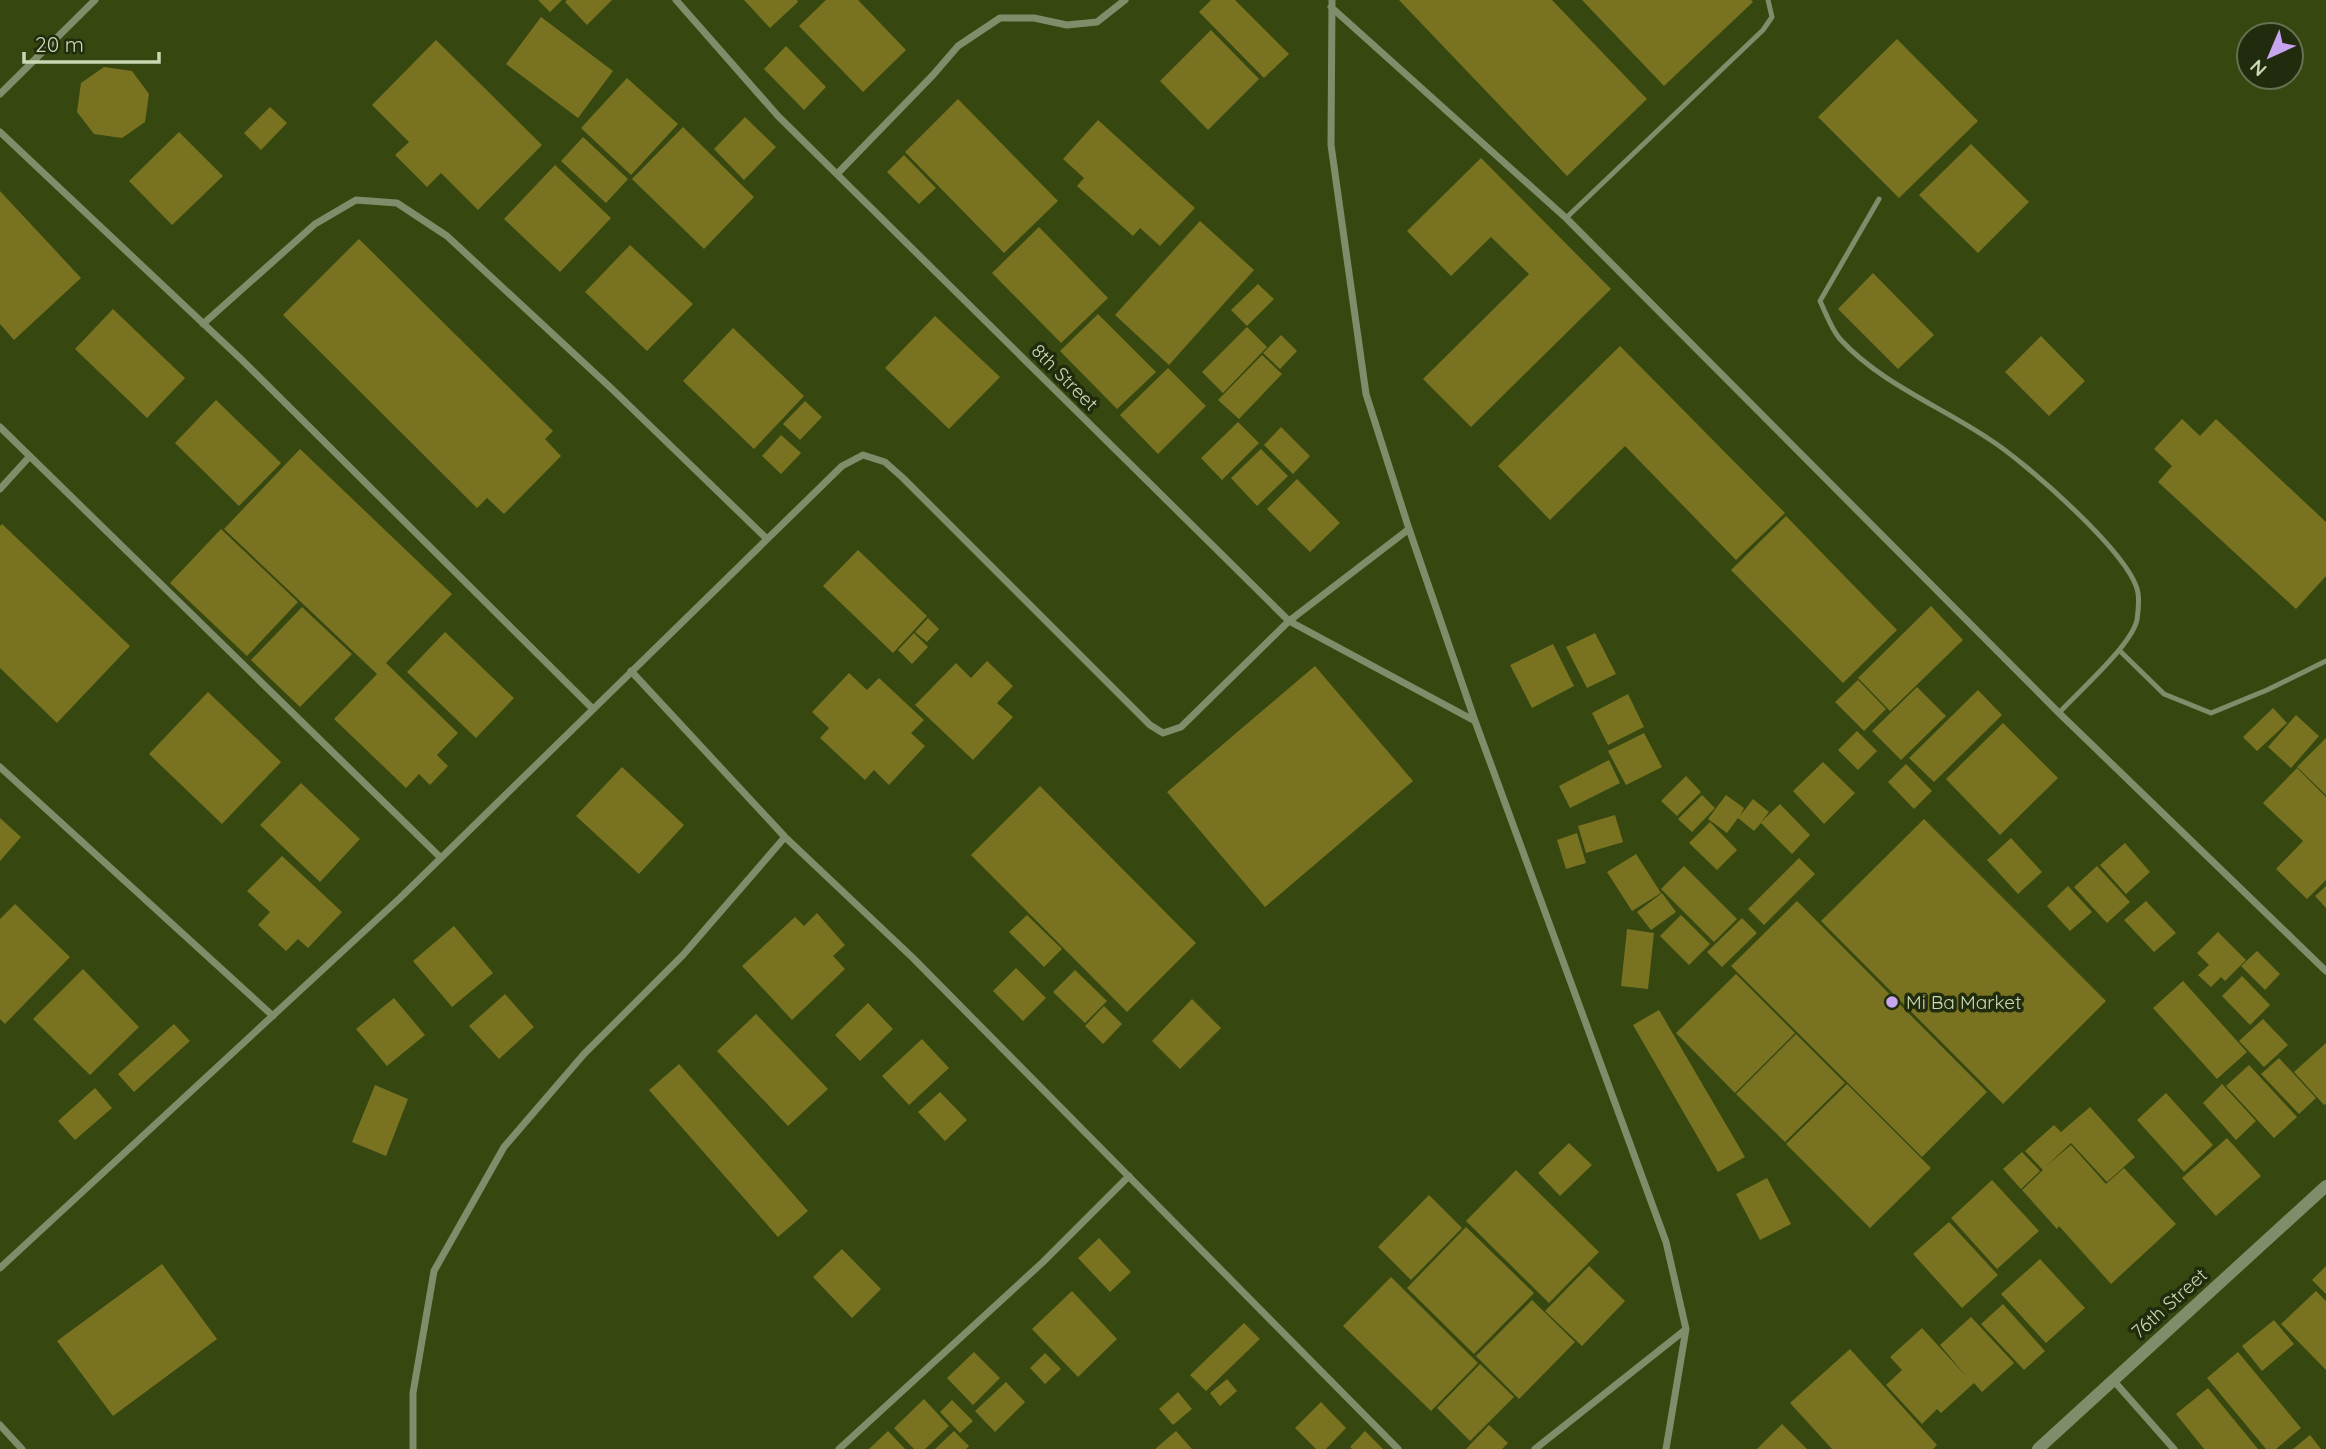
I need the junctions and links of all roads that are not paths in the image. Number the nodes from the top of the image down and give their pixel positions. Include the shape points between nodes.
1 (95, 0) edge
2 (676, 0) edge
3 (1125, 0) edge
4 (1768, 0) edge
5 (1332, 3) edge
6 (0, 94) edge
7 (0, 132) edge
8 (836, 174) junction
9 (1880, 199) dead end
10 (1566, 218) junction
11 (203, 324) junction
12 (0, 427) edge
13 (30, 456) junction
14 (0, 489) edge
15 (1409, 529) junction
16 (767, 539) junction
17 (1289, 621) junction
18 (2119, 650) junction
19 (2326, 661) edge
20 (631, 671) junction
21 (593, 709) junction
22 (2059, 713) junction
23 (1475, 721) junction
24 (0, 767) edge
25 (785, 837) junction
26 (441, 858) junction
27 (2326, 971) edge
28 (273, 1016) junction
29 (1129, 1176) junction
30 (2326, 1186) edge
31 (0, 1268) edge
32 (1685, 1329) junction
33 (2113, 1380) junction
34 (0, 1425) edge
35 (22, 1449) edge
36 (413, 1449) edge
37 (839, 1449) edge
38 (1398, 1449) edge
39 (1535, 1449) edge
40 (1666, 1449) edge
41 (2038, 1449) edge
42 (2174, 1449) edge

1 - 6 street
2 - 8 street, 8th Street via 778,117
3 - 8 street via 1097,23 1000,18 958,46
4 - 10 lane via 1772,17 1763,30
5 - 10 street
5 - 15 street via 1331,145 1366,394
7 - 11 street
8 - 17 street, 8th Street
9 - 18 lane via 1820,301 1839,337 1878,371 1991,439 2050,487 2116,552 2138,592 2137,622
10 - 22 street
11 - 16 street via 314,224 356,200 397,203 447,236
11 - 21 street
12 - 13 street
13 - 14 street
13 - 26 street
15 - 17 street
15 - 23 street
16 - 17 street via 842,466 863,455 885,462 1163,733 1181,726
16 - 20 street
17 - 23 street, 8th Street
18 - 19 lane via 2164,694 2211,713
18 - 22 lane
20 - 21 street
20 - 25 street
21 - 26 street
22 - 27 street
23 - 32 street via 1666,1242
24 - 28 street
25 - 29 street via 913,958
25 - 36 street via 683,955 584,1054 504,1147 434,1271 414,1393
26 - 28 street
28 - 31 street
29 - 37 street via 1043,1262
29 - 38 street
30 - 33 street, 76th Street
32 - 39 street
32 - 40 street
33 - 41 street, 76th Street
33 - 42 street
34 - 35 street

